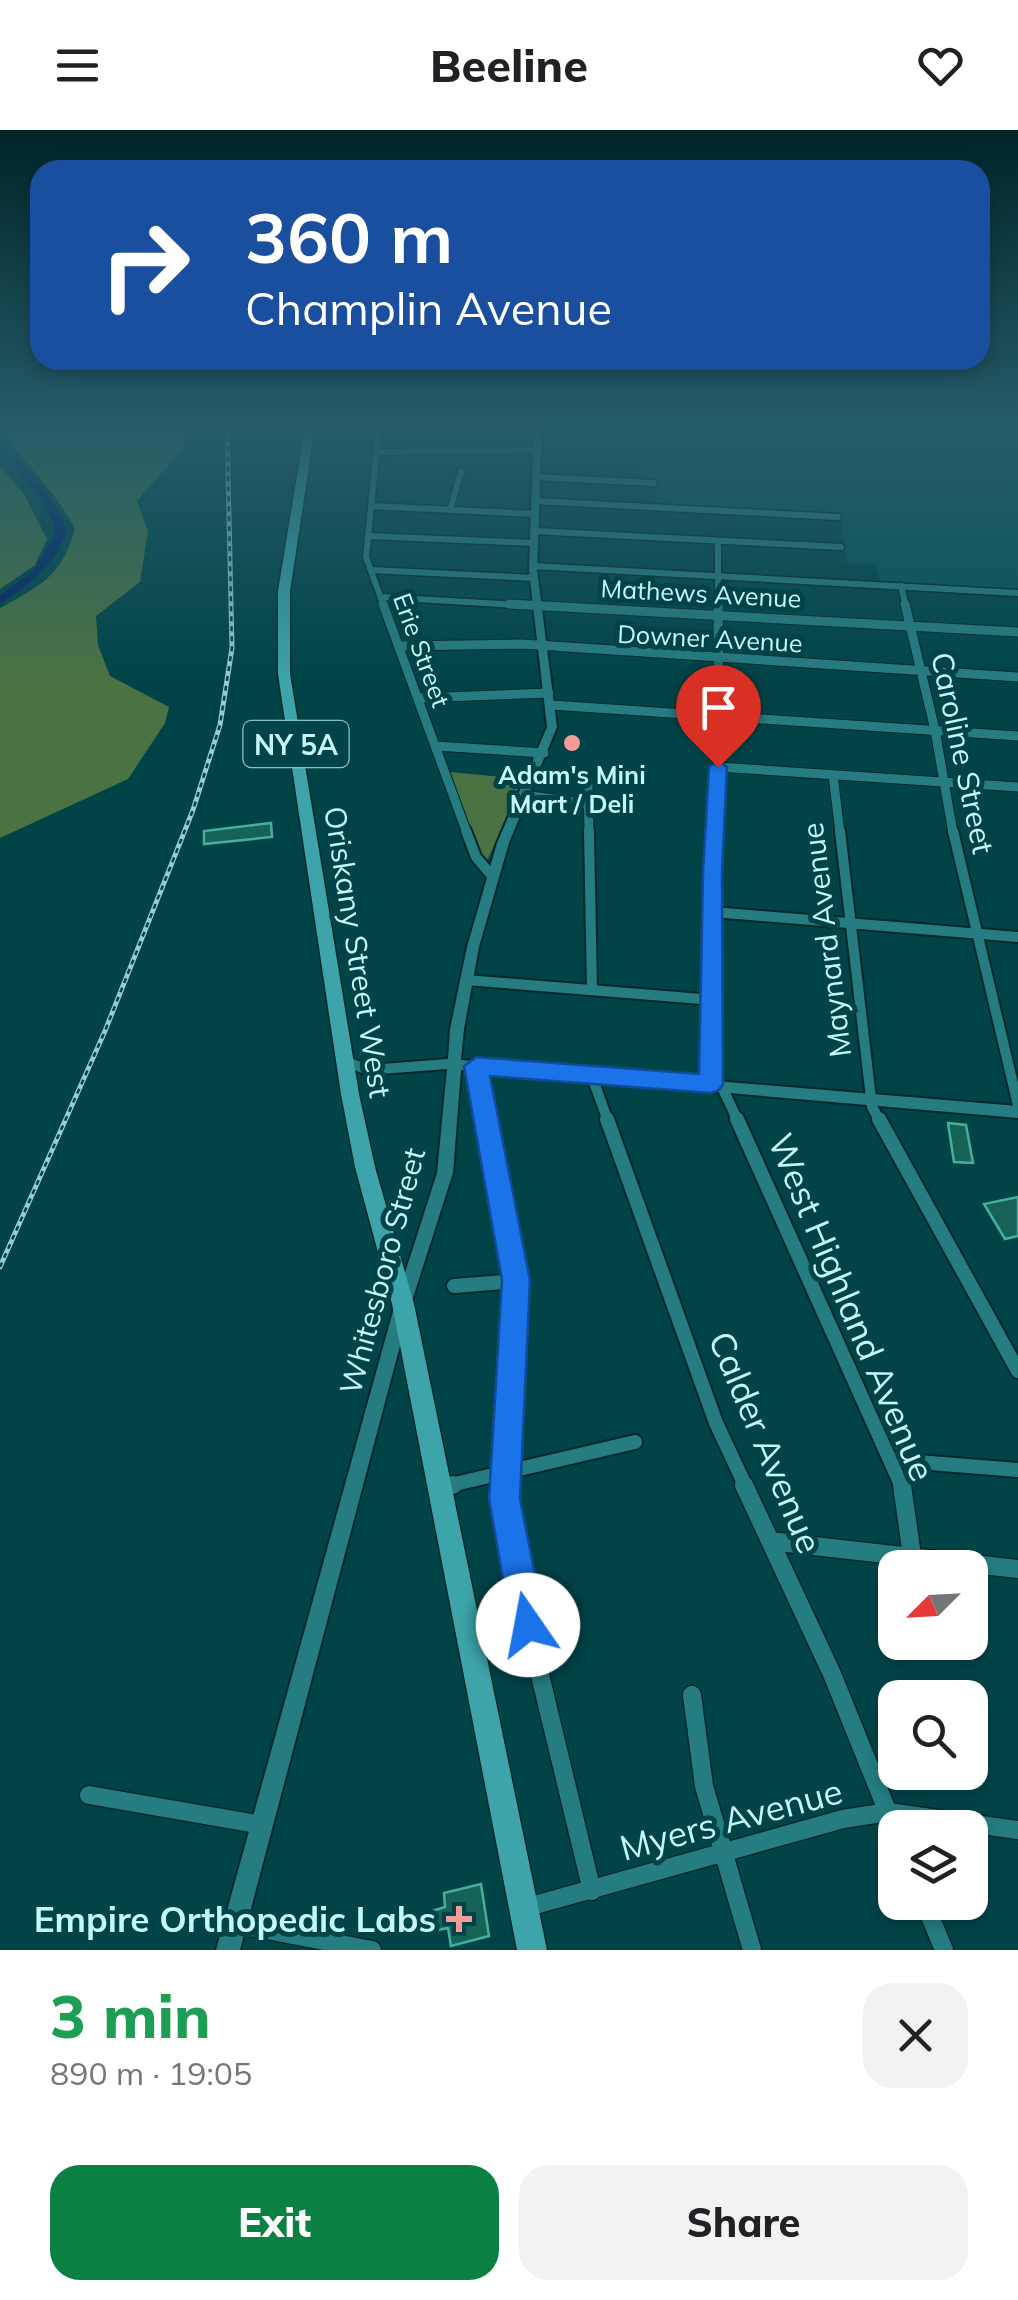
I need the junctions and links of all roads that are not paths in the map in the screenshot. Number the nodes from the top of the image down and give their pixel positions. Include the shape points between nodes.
1 (296, 512) edge
2 (370, 512) edge
3 (491, 512) edge
4 (750, 512) edge
5 (535, 514) joint
6 (838, 516) dead end
7 (534, 531) junction
8 (368, 536) junction
9 (718, 540) junction
10 (534, 544) junction
11 (841, 547) dead end
12 (533, 566) junction
13 (371, 570) junction
14 (718, 576) junction
15 (534, 578) junction
16 (901, 586) junction
17 (1018, 593) edge
18 (381, 597) junction
19 (536, 605) junction
20 (718, 614) junction
21 (910, 626) junction
22 (1018, 632) edge
23 (400, 646) junction
24 (541, 646) junction
25 (718, 658) junction
26 (921, 670) junction
27 (1018, 677) edge
28 (418, 698) junction
29 (550, 699) junction
30 (720, 716) junction
31 (935, 730) junction
32 (1018, 736) edge
33 (436, 746) junction
34 (544, 753) junction
35 (718, 767) junction
36 (832, 775) junction
37 (944, 782) junction
38 (588, 784) dead end
39 (1018, 787) edge
40 (524, 795) junction
41 (589, 804) junction
42 (492, 876) junction
43 (714, 912) junction
44 (848, 924) junction
45 (977, 934) junction
46 (1018, 937) edge
47 (466, 980) junction
48 (592, 990) junction
49 (714, 1000) junction
50 (344, 1060) junction
51 (453, 1064) junction
52 (476, 1066) junction
53 (590, 1074) junction
54 (348, 1083) junction
55 (716, 1084) junction
56 (870, 1099) junction
57 (1018, 1108) edge
58 (516, 1280) junction
59 (454, 1286) dead end
60 (403, 1304) junction
61 (1018, 1371) edge
62 (635, 1442) dead end
63 (894, 1460) junction
64 (1018, 1470) edge
65 (504, 1474) junction
66 (442, 1488) junction
67 (770, 1541) junction
68 (911, 1550) edge
69 (878, 1552) edge
70 (988, 1565) edge
71 (1018, 1569) edge
72 (692, 1695) dead end
73 (89, 1794) dead end
74 (887, 1810) edge
75 (878, 1820) edge
76 (262, 1825) junction
77 (988, 1828) edge
78 (1018, 1830) edge
79 (724, 1853) junction
80 (592, 1891) junction
81 (524, 1908) junction
82 (932, 1920) edge
83 (235, 1924) junction
84 (228, 1950) edge
85 (372, 1950) edge
86 (532, 1950) edge
87 (752, 1950) edge
88 (944, 1950) edge

1 - 50 main road, Oriskany Street West / NY 5A via 285,579 284,674
2 - 8 street, Erie Street
3 - 5 street
4 - 6 street
5 - 7 street, Whitesboro Street
7 - 9 street
7 - 10 street, Whitesboro Street
8 - 10 street
8 - 13 street, Erie Street
9 - 11 street
9 - 14 street
10 - 12 street, Whitesboro Street
12 - 14 street
12 - 15 street, Whitesboro Street
13 - 15 street
13 - 18 street, Erie Street
14 - 16 street
14 - 20 street
15 - 19 street, Whitesboro Street
16 - 17 street
16 - 21 street, Caroline Street
18 - 19 street, Mathews Avenue
18 - 23 street, Erie Street
19 - 20 street, Mathews Avenue
19 - 24 street, Whitesboro Street
20 - 21 street, Mathews Avenue
20 - 25 street
21 - 22 street, Mathews Avenue
21 - 26 street, Caroline Street
23 - 24 street, Downer Avenue
23 - 28 street, Erie Street
24 - 25 street, Downer Avenue
24 - 29 street, Whitesboro Street
25 - 26 street, Downer Avenue
25 - 30 street
26 - 27 street, Downer Avenue
26 - 31 street, Caroline Street
28 - 29 street
28 - 33 street, Erie Street
29 - 30 street
29 - 34 street, Whitesboro Street via 552,727
30 - 31 street
30 - 35 street
31 - 32 street
31 - 37 street, Caroline Street
33 - 34 street
33 - 42 street, Erie Street via 476,857
34 - 40 street, Whitesboro Street
35 - 36 street
35 - 43 street
36 - 37 street
36 - 44 street, Maynard Avenue
37 - 39 street
37 - 45 street, Caroline Street
38 - 41 street
40 - 41 street
40 - 42 street, Whitesboro Street
41 - 48 street
42 - 47 street, Whitesboro Street
43 - 44 street
43 - 49 street
44 - 45 street
44 - 56 street, Maynard Avenue
45 - 46 street
45 - 57 street, Caroline Street
47 - 48 street
47 - 51 street, Whitesboro Street
48 - 49 street
49 - 55 street
50 - 51 street via 367,1070
50 - 54 main road, Oriskany Street West / NY 5A
51 - 52 street
51 - 54 street
51 - 60 street, Whitesboro Street via 445,1173
52 - 53 street
52 - 58 street
53 - 55 street
53 - 67 street, Calder Avenue via 716,1422
54 - 60 main road, Oriskany Street West / NY 5A
55 - 56 street
55 - 63 street, West Highland Avenue
56 - 57 street
56 - 61 street, Maynard Avenue
58 - 59 street
58 - 65 street
60 - 66 main road, NY 5A
60 - 76 street, Whitesboro Street
62 - 65 street
63 - 64 street
63 - 68 street, West Highland Avenue
65 - 66 street
65 - 80 street via 520,1588
66 - 81 main road, NY 5A
67 - 69 street
67 - 74 street, Calder Avenue
70 - 71 street
72 - 79 street via 704,1786
73 - 76 street
75 - 79 street, Myers Avenue via 843,1819
76 - 83 street, Whitesboro Street
77 - 78 street, Myers Avenue
79 - 80 street, Myers Avenue
79 - 87 street
80 - 81 street, Myers Avenue
81 - 86 main road, NY 5A
82 - 88 street
83 - 84 street, Whitesboro Street
83 - 85 street

